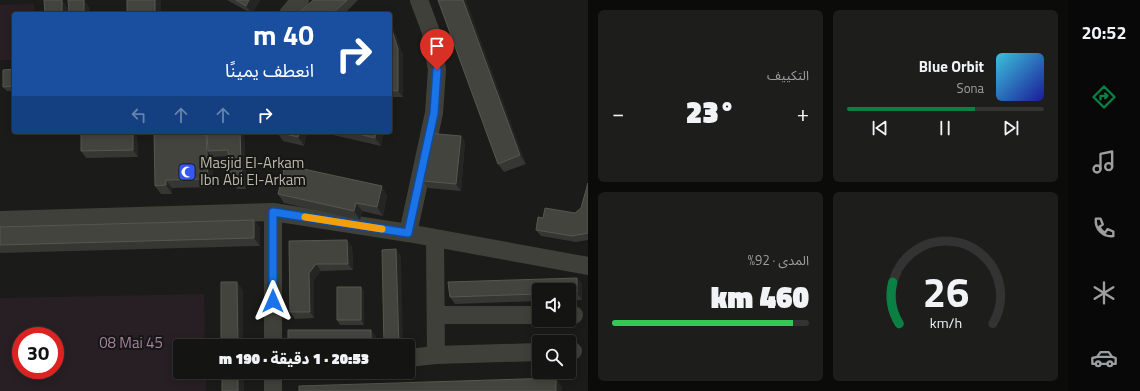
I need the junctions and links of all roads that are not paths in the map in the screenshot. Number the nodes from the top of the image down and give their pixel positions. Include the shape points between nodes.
1 (300, 0) edge
2 (419, 0) edge
3 (290, 12) edge
4 (273, 212) junction
5 (0, 220) edge
6 (408, 233) junction
7 (435, 238) junction
8 (588, 266) edge
9 (532, 314) edge
10 (436, 315) junction
11 (273, 339) edge
12 (532, 352) edge
13 (436, 356) junction
14 (415, 358) edge
15 (273, 379) edge
16 (273, 391) edge

1 - 3 street
2 - 6 street via 431,32 437,70 434,113
4 - 5 street
4 - 6 street
4 - 11 street
6 - 7 street
7 - 8 street
7 - 10 street
9 - 10 street
10 - 13 street
12 - 13 street
13 - 14 street
15 - 16 street

